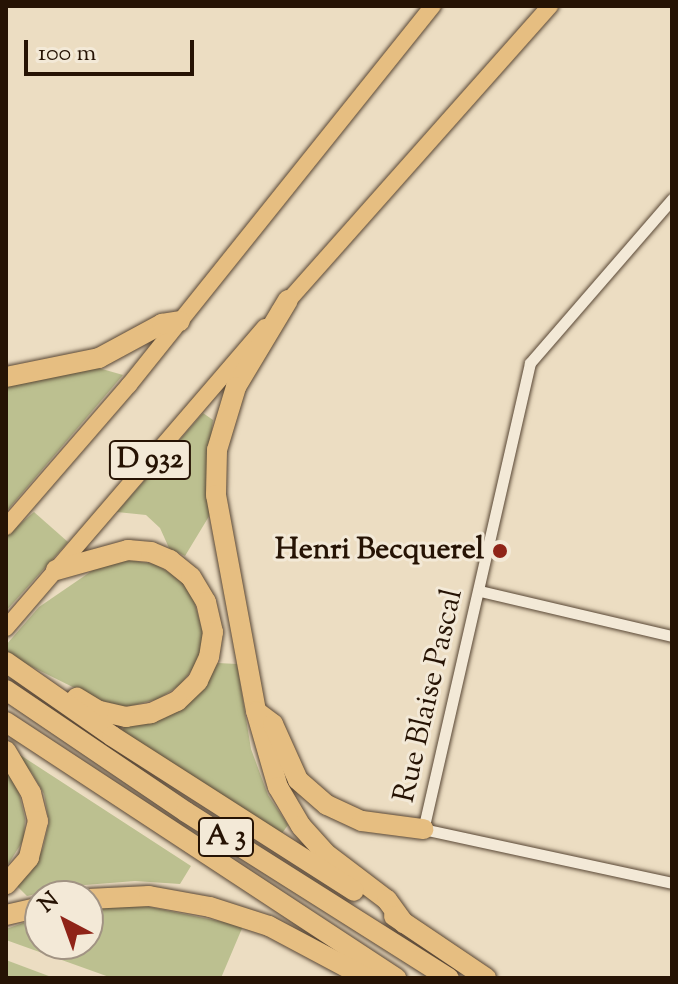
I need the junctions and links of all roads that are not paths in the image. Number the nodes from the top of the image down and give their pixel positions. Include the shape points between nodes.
1 (433, 6) edge
2 (550, 6) edge
3 (672, 199) edge
4 (288, 300) junction
5 (180, 321) junction
6 (6, 377) edge
7 (6, 527) edge
8 (56, 570) junction
9 (480, 591) junction
10 (9, 625) edge
11 (672, 636) edge
12 (6, 662) edge
13 (6, 690) edge
14 (51, 694) junction
15 (256, 711) junction
16 (6, 722) edge
17 (6, 751) edge
18 (423, 829) junction
19 (672, 883) edge
20 (6, 884) edge
21 (104, 898) edge
22 (404, 923) junction
23 (367, 978) edge
24 (396, 978) edge
25 (449, 978) edge
26 (486, 978) edge

1 - 5 main road, D 932
2 - 4 main road, D 932
3 - 9 street, Rue Blaise Pascal via 530,363
4 - 8 main road, D 932
4 - 15 highway via 236,387 217,450 216,495
5 - 6 highway via 162,324 99,358
5 - 7 main road, D 932
8 - 10 main road, D 932
8 - 14 highway via 128,550 151,552 191,577 206,602 213,632 198,681 177,701 151,713 126,717 99,711 66,692
9 - 11 street
9 - 18 street, Rue Blaise Pascal
12 - 14 highway
13 - 25 highway, A 3 via 186,812
14 - 22 highway
15 - 18 highway via 273,724 298,780 327,805 362,821
15 - 22 highway via 278,787 301,826 325,853 387,900
16 - 24 highway, A 3
17 - 20 highway via 31,793 38,821 29,858
18 - 19 street
21 - 23 highway via 149,896 210,907 269,926
22 - 26 highway

